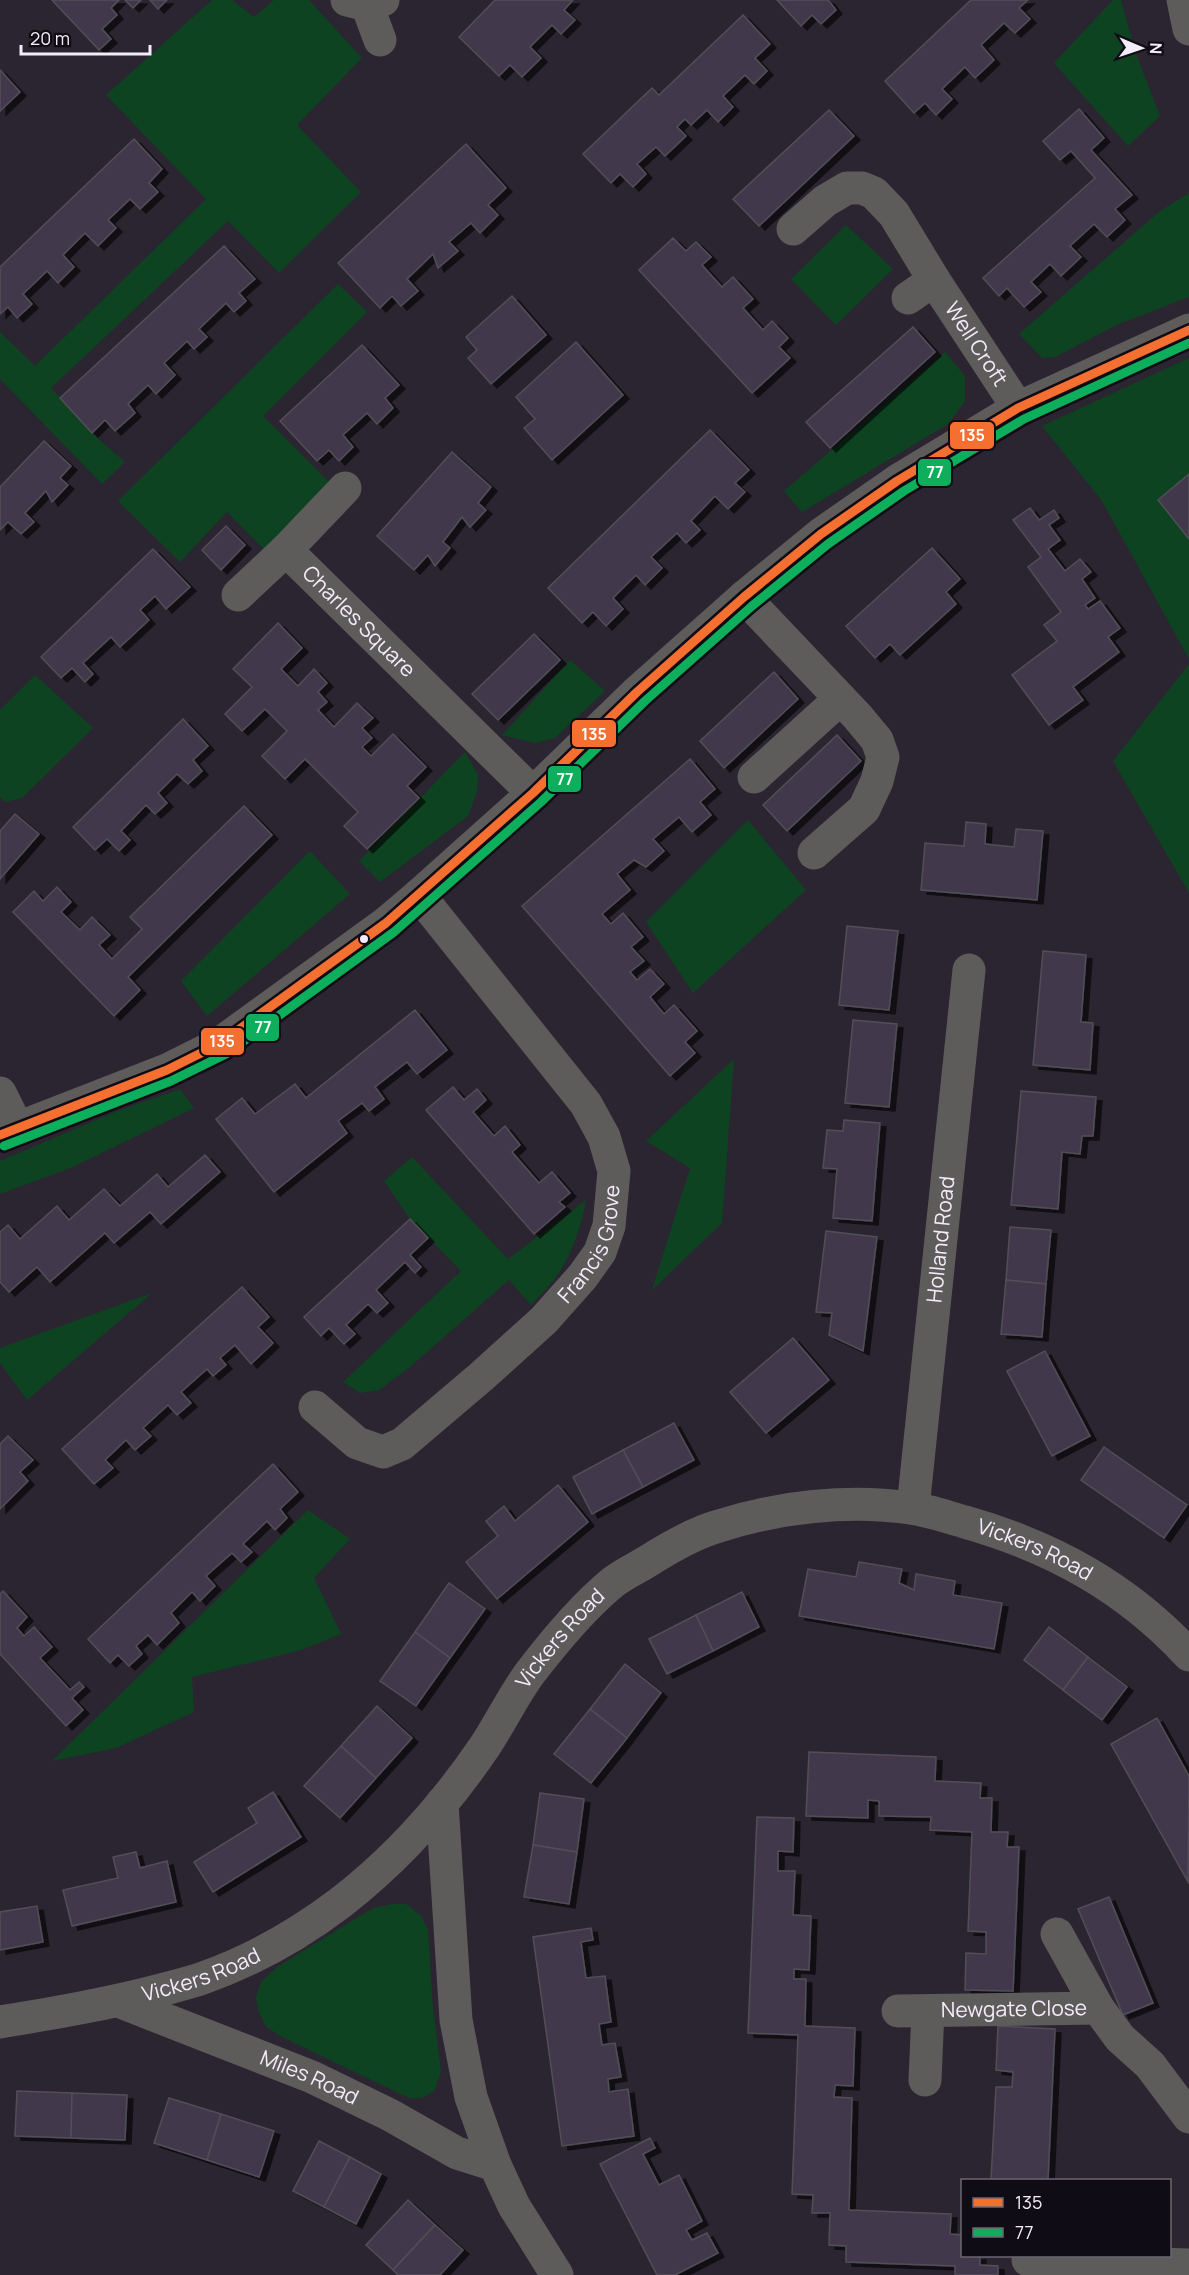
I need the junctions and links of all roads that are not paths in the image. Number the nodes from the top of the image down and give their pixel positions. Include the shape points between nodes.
1 (366, 2) edge
2 (380, 40) dead end
3 (793, 229) dead end
4 (934, 280) junction
5 (908, 298) dead end
6 (1189, 330) edge
7 (1018, 408) junction
8 (345, 488) dead end
9 (286, 550) junction
10 (238, 595) dead end
11 (744, 597) junction
12 (840, 699) junction
13 (754, 777) dead end
14 (534, 793) junction
15 (814, 853) dead end
16 (420, 895) junction
17 (969, 970) dead end
18 (0, 1093) edge
19 (8, 1131) edge
20 (315, 1407) dead end
21 (913, 1508) junction
22 (1189, 1655) edge
23 (442, 1803) junction
24 (1057, 1934) dead end
25 (118, 2001) junction
26 (1098, 2008) junction
27 (0, 2022) edge
28 (925, 2080) dead end
29 (1189, 2117) edge
30 (495, 2165) junction
31 (1028, 2260) dead end
32 (1189, 2265) edge
33 (557, 2275) edge

1 - 2 street
3 - 4 street, Well Croft via 825,201 847,189 862,188 874,193 894,214
4 - 5 street, Well Croft
4 - 7 street, Well Croft
6 - 7 street
7 - 11 street via 897,481 822,534
8 - 9 street, Charles Square
9 - 10 street, Charles Square
9 - 14 street, Charles Square via 439,686
11 - 12 street
11 - 14 street via 637,692
12 - 13 street
12 - 15 street via 877,740 883,757 864,809
14 - 16 street
16 - 19 street via 219,1044 167,1070
16 - 20 street, Francis Grove via 586,1104 604,1137 614,1171 609,1226 600,1252 544,1320 402,1444 383,1452 357,1443
17 - 21 street, Holland Road
18 - 19 street
21 - 22 street, Vickers Road via 987,1528 1083,1570 1136,1605
21 - 23 street, Vickers Road via 871,1504 820,1507 778,1511 717,1526 669,1548 613,1582 567,1628 529,1675 484,1747
23 - 25 street, Vickers Road via 377,1874 269,1949 202,1979
23 - 30 street via 456,2020 471,2097
24 - 26 street, Newgate Close
25 - 27 street, Vickers Road
25 - 30 street, Miles Road via 312,2077 457,2153
26 - 28 street, Newgate Close via 913,2011
26 - 29 street, Newgate Close via 1120,2038 1150,2065
30 - 33 street via 514,2206
31 - 32 street

